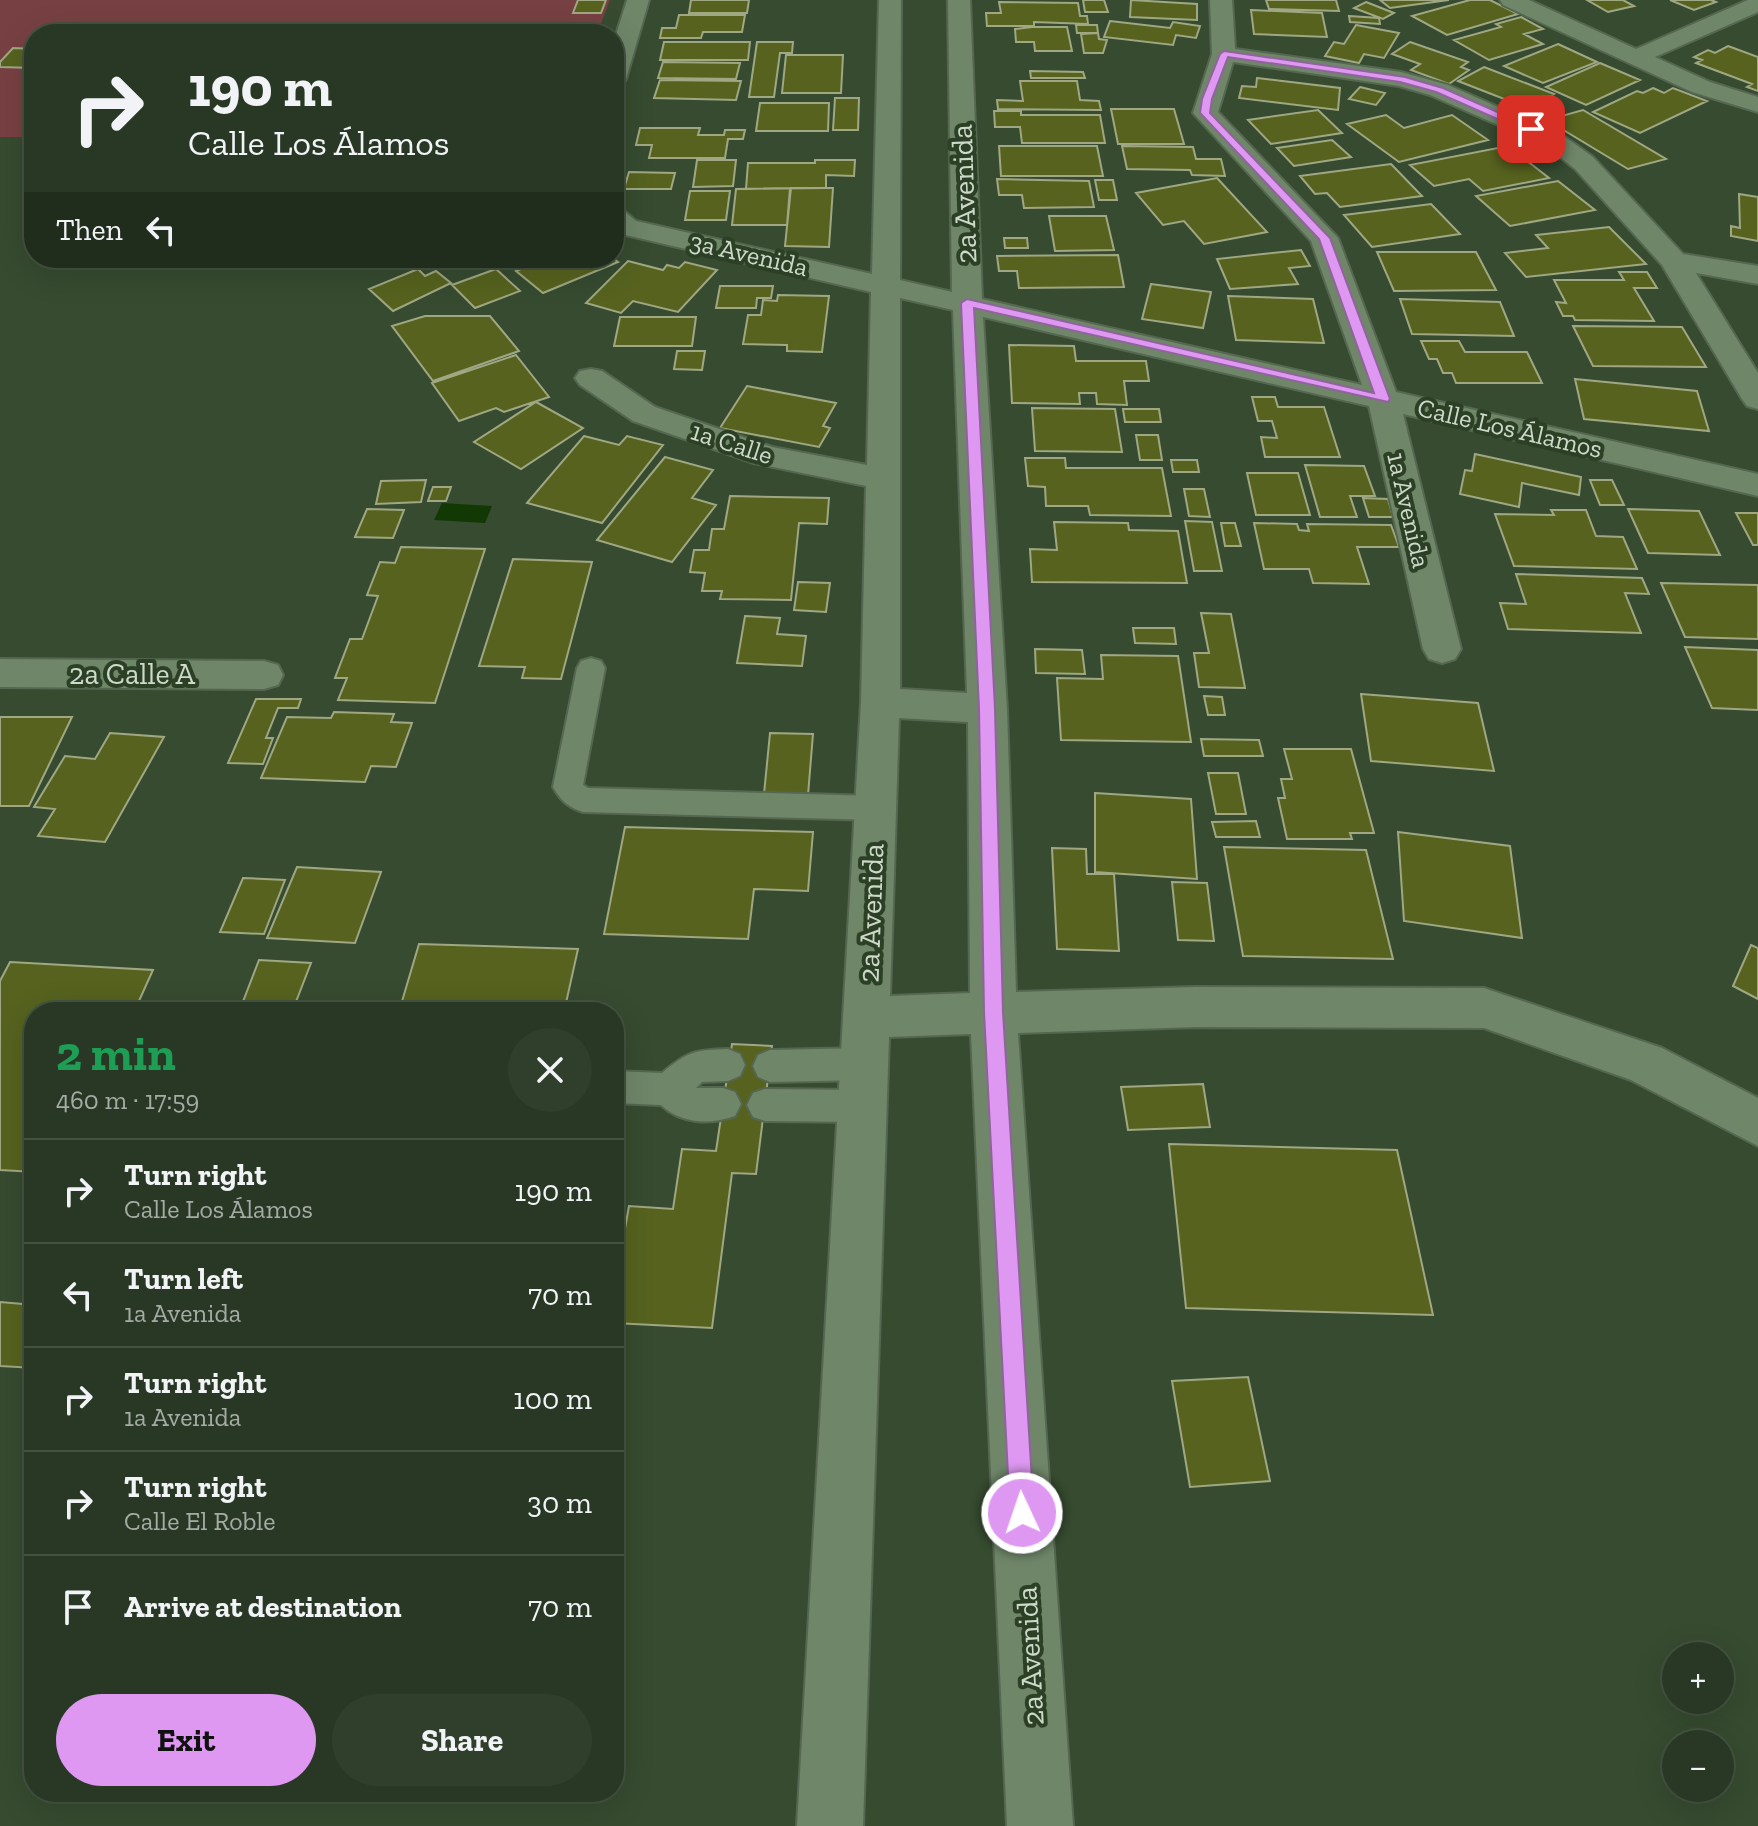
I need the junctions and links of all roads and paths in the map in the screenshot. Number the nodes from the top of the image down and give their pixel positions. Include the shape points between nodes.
1 (638, 0) edge
2 (890, 0) edge
3 (959, 0) edge
4 (1221, 0) edge
5 (1511, 0) edge
6 (1758, 4) edge
7 (624, 46) edge
8 (1224, 54) junction
9 (1634, 58) junction
10 (1758, 105) edge
11 (624, 225) edge
12 (1674, 261) junction
13 (1758, 275) edge
14 (887, 286) junction
15 (967, 303) junction
16 (591, 378) dead end
17 (1383, 399) junction
18 (1758, 399) edge
19 (883, 479) junction
20 (1758, 485) edge
21 (1442, 649) dead end
22 (591, 668) dead end
23 (0, 673) edge
24 (264, 675) dead end
25 (880, 702) junction
26 (987, 709) junction
27 (875, 808) junction
28 (993, 1012) junction
29 (867, 1017) junction
30 (728, 1065) dead end
31 (770, 1066) dead end
32 (864, 1085) junction
33 (624, 1087) edge
34 (669, 1089) junction
35 (723, 1104) dead end
36 (765, 1105) dead end
37 (1758, 1123) edge
38 (830, 1826) edge
39 (1040, 1826) edge

1 - 7 street
2 - 14 street, 2a Avenida
3 - 15 street, 2a Avenida
4 - 8 street, 1a Avenida
5 - 9 street
6 - 9 street
8 - 12 street via 1401,79 1507,117 1555,141 1584,163
8 - 17 street, 1a Avenida via 1205,113 1324,238
9 - 10 street
11 - 14 street, 3a Avenida
12 - 13 street
12 - 18 street
14 - 15 street, Calle Los Álamos
14 - 19 street, 2a Avenida
15 - 17 street, Calle Los Álamos
15 - 26 street, 2a Avenida
16 - 19 street, 1a Calle via 644,414 739,447
17 - 20 street, Calle Los Álamos
17 - 21 street, 1a Avenida
19 - 25 street, 2a Avenida
22 - 27 lane via 568,787 583,800
23 - 24 street, 2a Calle A
25 - 26 street
25 - 27 street, 2a Avenida
26 - 28 street, 2a Avenida
27 - 29 street, 2a Avenida
28 - 29 street
28 - 37 street via 1484,1008 1645,1063
28 - 39 street, 2a Avenida
29 - 32 street, 2a Avenida
30 - 34 lane via 695,1066
31 - 32 lane
32 - 36 lane
32 - 38 street, 2a Avenida
33 - 34 lane
34 - 35 lane via 685,1104

